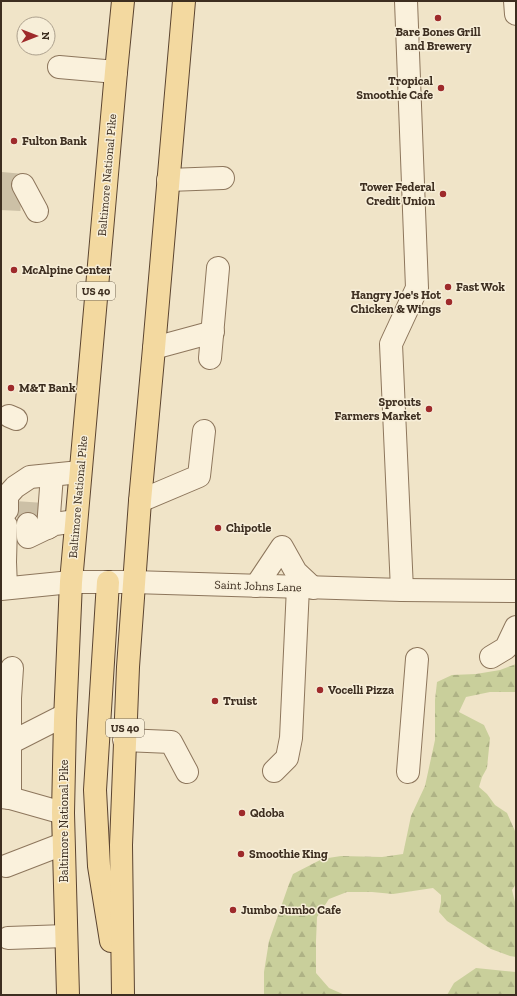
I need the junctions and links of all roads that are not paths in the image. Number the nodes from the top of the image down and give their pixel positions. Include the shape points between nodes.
1 (123, 1) edge
2 (184, 1) edge
3 (406, 1) edge
4 (515, 1) edge
5 (516, 14) edge
6 (59, 67) dead end
7 (116, 72) junction
8 (223, 178) dead end
9 (168, 180) junction
10 (218, 268) dead end
11 (213, 332) junction
12 (154, 348) junction
13 (210, 358) dead end
14 (204, 431) dead end
15 (80, 472) junction
16 (52, 475) junction
17 (140, 501) junction
18 (76, 520) junction
19 (35, 529) junction
20 (4, 541) edge
21 (70, 582) junction
22 (108, 582) junction
23 (133, 582) junction
24 (256, 586) junction
25 (305, 587) junction
26 (4, 589) edge
27 (402, 590) junction
28 (516, 591) edge
29 (516, 627) edge
30 (491, 656) dead end
31 (417, 659) dead end
32 (12, 668) dead end
33 (6, 699) edge
34 (65, 715) junction
35 (6, 740) edge
36 (124, 740) junction
37 (274, 771) dead end
38 (187, 772) dead end
39 (408, 772) dead end
40 (6, 797) edge
41 (62, 814) junction
42 (63, 844) junction
43 (6, 866) dead end
44 (66, 936) junction
45 (8, 938) dead end
46 (68, 995) edge
47 (120, 995) edge
48 (123, 995) edge

1 - 7 main road, Baltimore National Pike / US 40
2 - 9 main road, US 40
3 - 27 street via 417,288 391,344
4 - 5 street
6 - 7 street
7 - 15 main road, Baltimore National Pike / US 40
8 - 9 street
9 - 12 main road, US 40
10 - 11 street
11 - 12 street
11 - 13 street
12 - 17 main road, US 40
14 - 17 street via 199,476
15 - 16 street
15 - 18 main road, Baltimore National Pike / US 40
16 - 19 street
16 - 20 street via 30,486 15,487 7,496
17 - 23 main road, US 40
18 - 19 street
18 - 21 main road, Baltimore National Pike / US 40
19 - 20 street
20 - 26 street
21 - 22 street, Saint Johns Lane
21 - 26 street, Saint Johns Lane
21 - 34 main road, Baltimore National Pike / US 40
22 - 23 street, Saint Johns Lane
22 - 47 main road via 95,790 99,866
23 - 24 street, Saint Johns Lane
23 - 36 main road, US 40
24 - 25 street, Saint Johns Lane
24 - 25 street via 282,548
25 - 27 street, Saint Johns Lane
25 - 37 street via 291,738 287,758
27 - 28 street, Saint Johns Lane
29 - 30 street via 506,648
31 - 39 street
32 - 33 street
33 - 35 street
34 - 35 street
34 - 41 main road, Baltimore National Pike / US 40
35 - 40 street
36 - 38 street via 171,742
36 - 48 main road, US 40 via 121,845
40 - 41 street
41 - 42 main road, Baltimore National Pike / US 40
42 - 43 street
42 - 44 main road, Baltimore National Pike / US 40
44 - 45 street
44 - 46 main road, Baltimore National Pike / US 40

